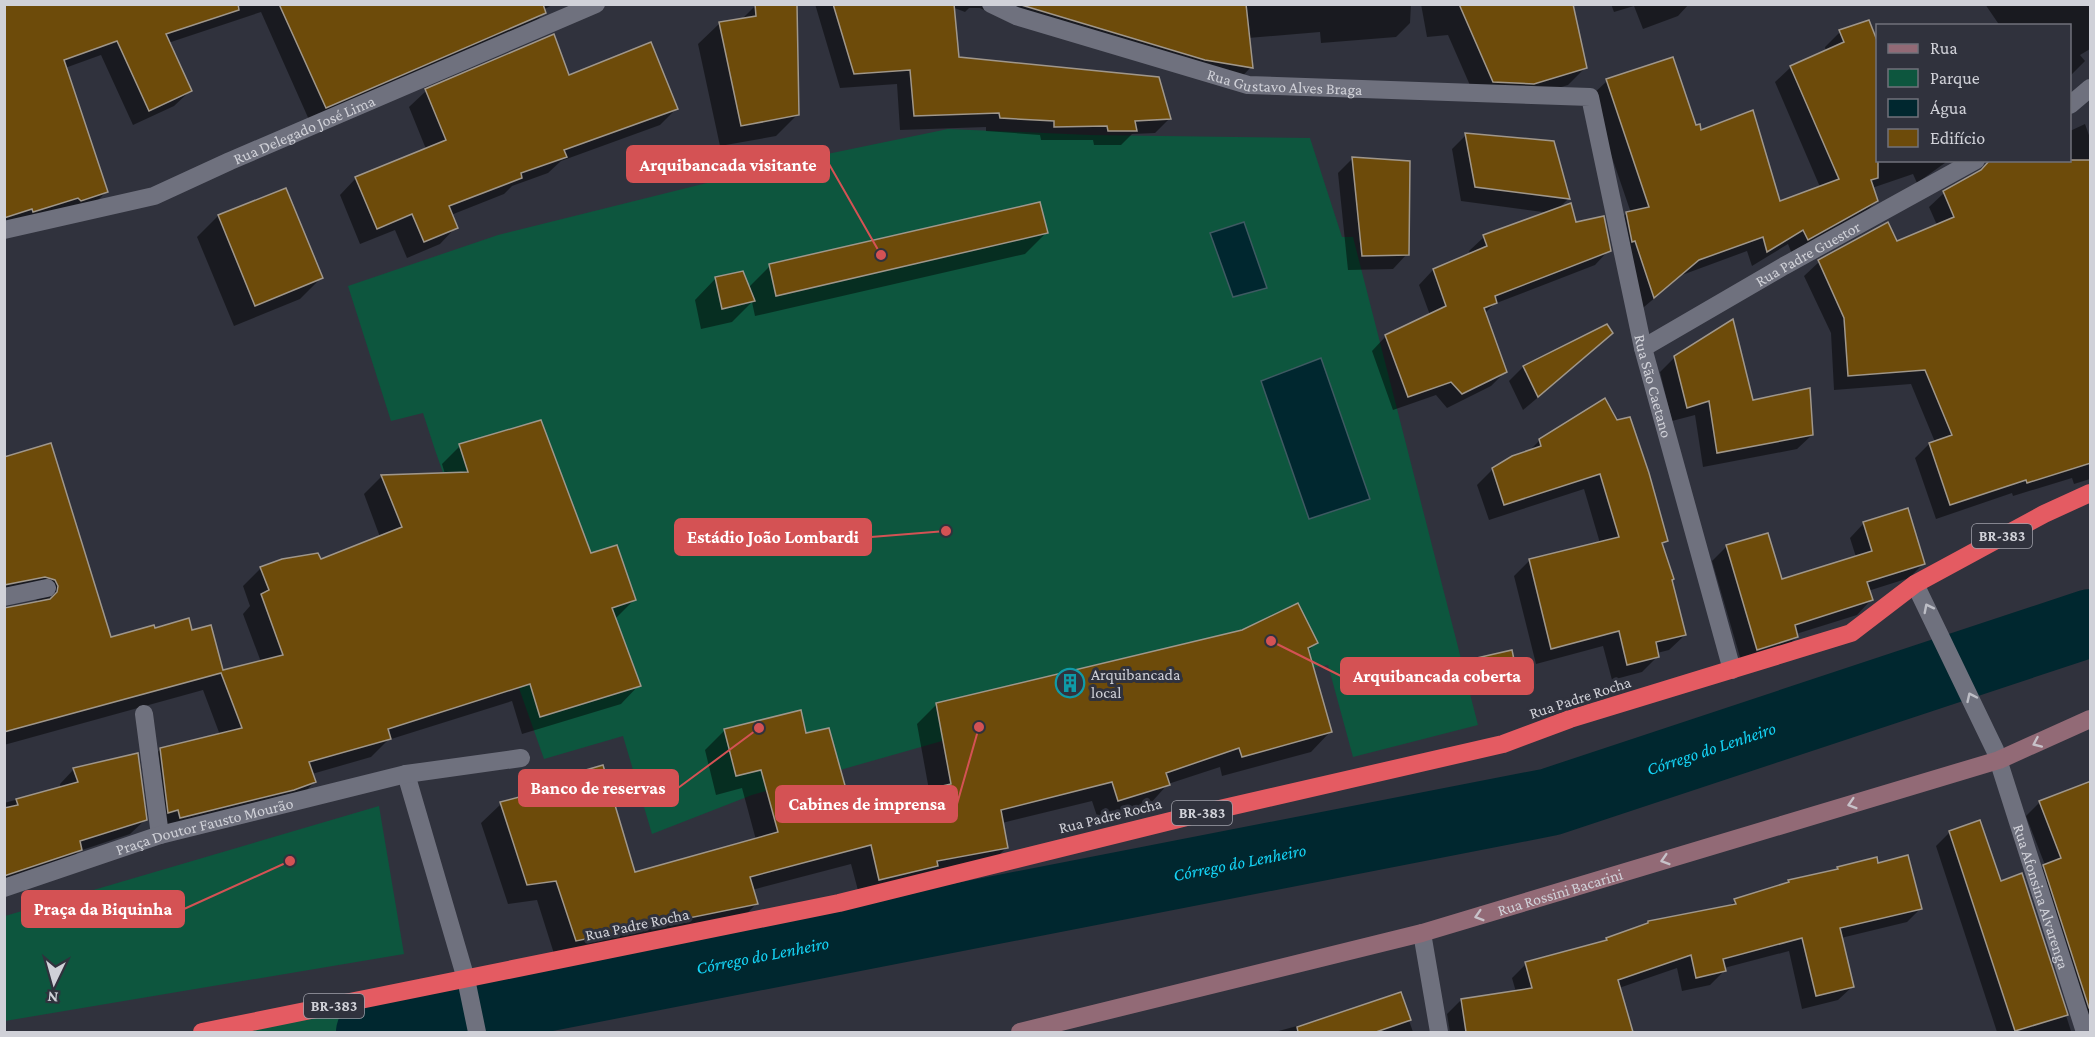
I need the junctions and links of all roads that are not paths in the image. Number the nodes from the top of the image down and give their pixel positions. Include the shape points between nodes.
1 (596, 4) edge
2 (991, 4) edge
3 (2091, 88) edge
4 (1590, 97) joint
5 (2071, 104) edge
6 (1972, 162) edge
7 (4, 230) edge
8 (1643, 348) junction
9 (2091, 493) edge
10 (1915, 584) junction
11 (47, 588) dead end
12 (4, 597) edge
13 (1732, 670) junction
14 (144, 714) dead end
15 (2091, 719) edge
16 (1997, 755) junction
17 (521, 758) dead end
18 (406, 774) junction
19 (160, 835) junction
20 (4, 888) edge
21 (1422, 933) junction
22 (466, 979) junction
23 (202, 1032) edge
24 (477, 1032) edge
25 (1020, 1032) edge
26 (1439, 1032) edge
27 (2085, 1032) edge

1 - 7 street, Rua Delegado José Lima via 154,196
2 - 4 street, Rua Gustavo Alves Braga via 1016,16 1248,85
3 - 5 street
4 - 8 street, Rua São Caetano
6 - 8 street, Rua Padre Guestor
8 - 13 street, Rua São Caetano
9 - 10 highway, Rua Padre Rocha / BR-383 via 2043,514
10 - 13 highway, Rua Padre Rocha / BR-383 via 1851,633
16 -> 10 street, Rua Afonsina Alvarenga
11 - 12 street
13 - 22 highway, Rua Padre Rocha / BR-383 via 1570,719 1503,744 1210,811 839,903
14 - 19 street
15 -> 16 main road, Rua Rossini Bacarini
16 -> 21 main road, Rua Rossini Bacarini
16 - 27 street, Rua Afonsina Alvarenga
17 - 18 street, Praça Doutor Fausto Mourão
18 - 19 street, Praça Doutor Fausto Mourão
18 - 22 street
19 - 20 street, Praça Doutor Fausto Mourão
21 - 25 main road, Rua Rossini Bacarini
21 - 26 street
22 - 23 highway, Rua Padre Rocha / BR-383
22 - 24 street

